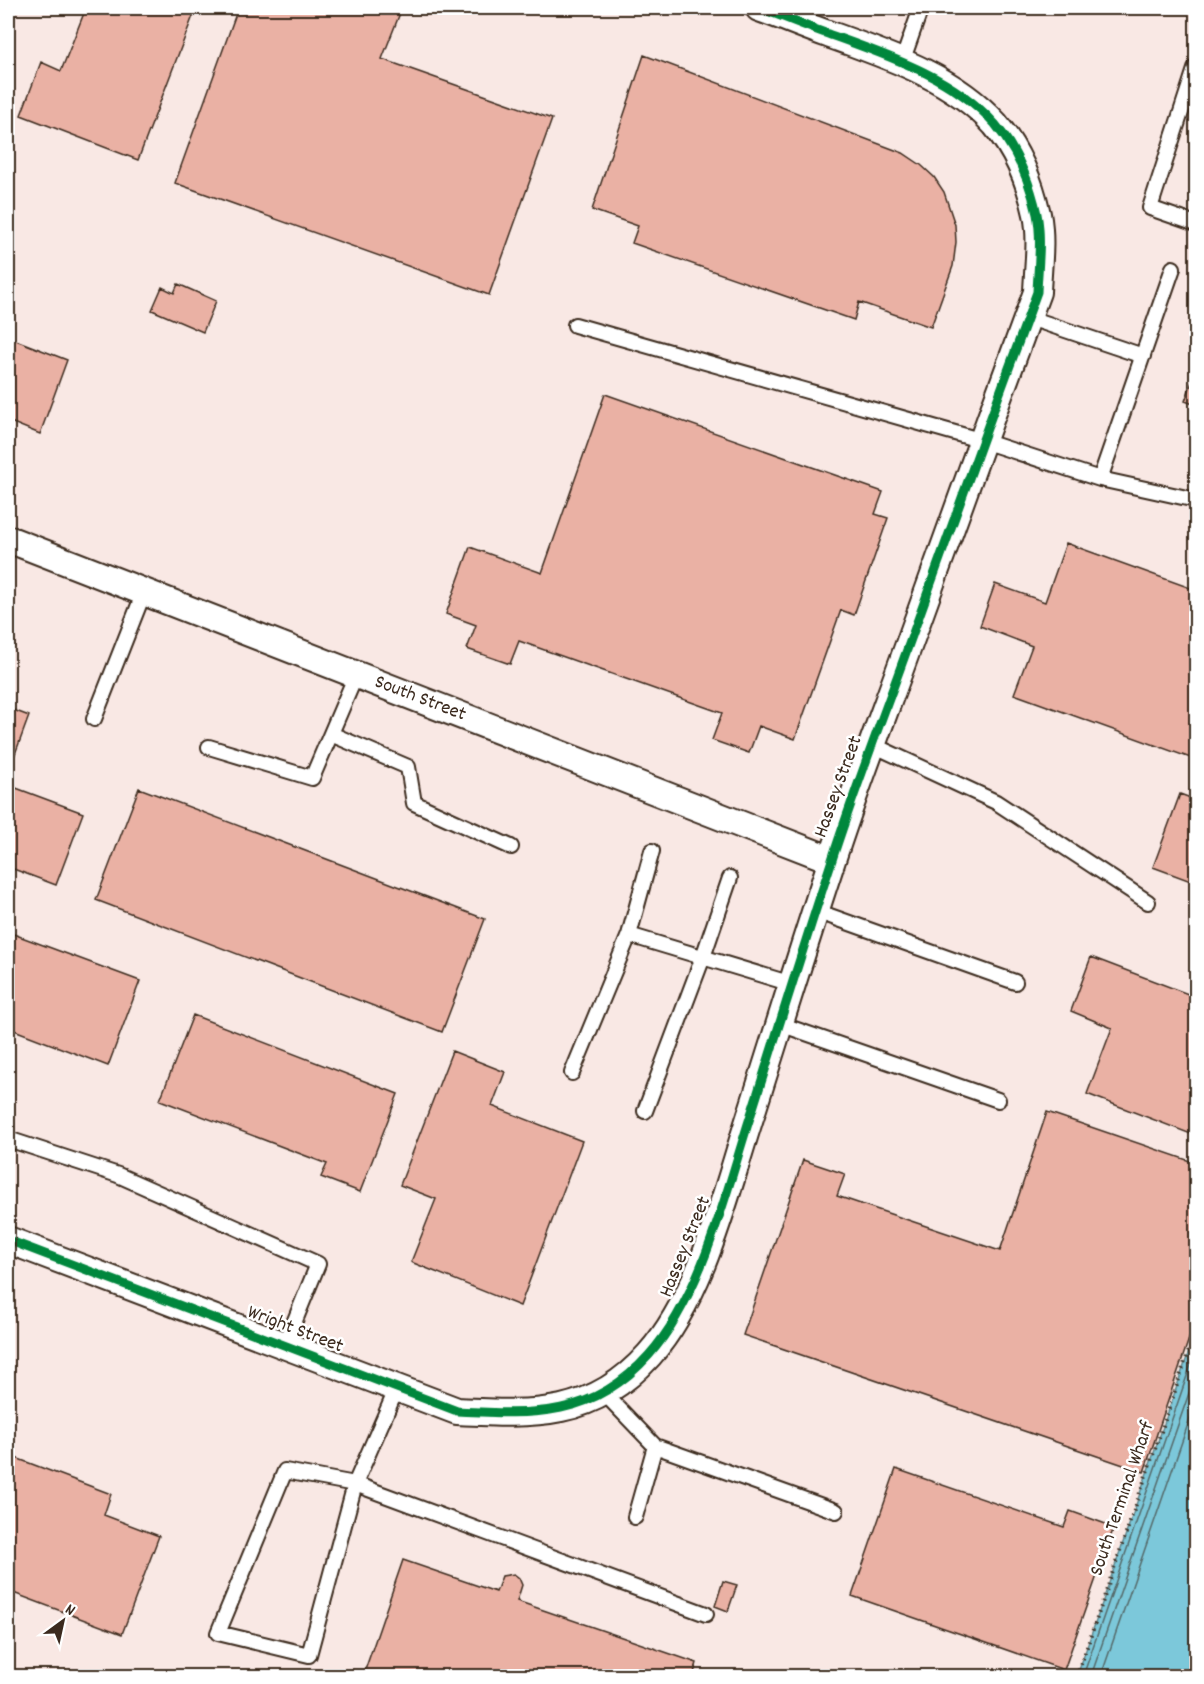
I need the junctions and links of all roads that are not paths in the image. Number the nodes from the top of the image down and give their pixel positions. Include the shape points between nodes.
1 (759, 8) edge
2 (921, 8) edge
3 (902, 62) junction
4 (1197, 66) edge
5 (1197, 224) edge
6 (1173, 268) dead end
7 (1027, 317) junction
8 (575, 325) dead end
9 (1143, 356) junction
10 (983, 441) junction
11 (1100, 479) junction
12 (1197, 500) edge
13 (8, 539) edge
14 (144, 592) junction
15 (356, 675) junction
16 (94, 719) dead end
17 (331, 734) junction
18 (873, 745) junction
19 (209, 747) dead end
20 (511, 847) dead end
21 (652, 851) dead end
22 (832, 860) junction
23 (730, 878) dead end
24 (1148, 902) dead end
25 (816, 911) junction
26 (629, 935) junction
27 (703, 957) junction
28 (1015, 982) dead end
29 (792, 984) junction
30 (780, 1024) junction
31 (572, 1073) dead end
32 (998, 1100) dead end
33 (645, 1111) dead end
34 (8, 1139) edge
35 (8, 1239) edge
36 (285, 1345) junction
37 (397, 1388) junction
38 (604, 1394) junction
39 (577, 1404) joint
40 (655, 1446) junction
41 (355, 1484) junction
42 (836, 1511) dead end
43 (634, 1517) dead end
44 (706, 1614) dead end

1 - 3 street, Hassey Street
2 - 3 lane
3 - 7 street, Hassey Street via 973,103 995,124 1014,151 1028,183 1039,241 1037,292
4 - 5 lane via 1150,208
6 - 9 lane
7 - 9 lane
7 - 10 street, Hassey Street
8 - 10 lane
9 - 11 lane
10 - 11 lane
10 - 18 street, Hassey Street
11 - 12 lane
13 - 14 street, South Street
14 - 15 street, South Street
14 - 16 lane
15 - 17 lane
15 - 22 street, South Street
17 - 19 lane via 312,778
17 - 20 lane via 408,767 414,803
18 - 22 street, Hassey Street
18 - 24 lane via 996,802
21 - 26 lane
22 - 25 street, Hassey Street
23 - 27 lane
25 - 28 lane
25 - 29 street, Hassey Street
26 - 27 lane
26 - 31 lane
27 - 29 lane
27 - 33 lane
29 - 30 street, Hassey Street
30 - 32 lane
30 - 38 street, Hassey Street via 721,1210 688,1296 648,1357
34 - 36 lane via 118,1176 318,1264
35 - 36 street, Wright Street
36 - 37 street, Wright Street
37 - 39 street, Wright Street via 457,1411 537,1413
37 - 41 lane
38 - 39 street, Hassey Street
38 - 40 lane
40 - 42 lane
40 - 43 lane
41 - 41 lane via 285,1471 218,1633 309,1655
41 - 44 lane

